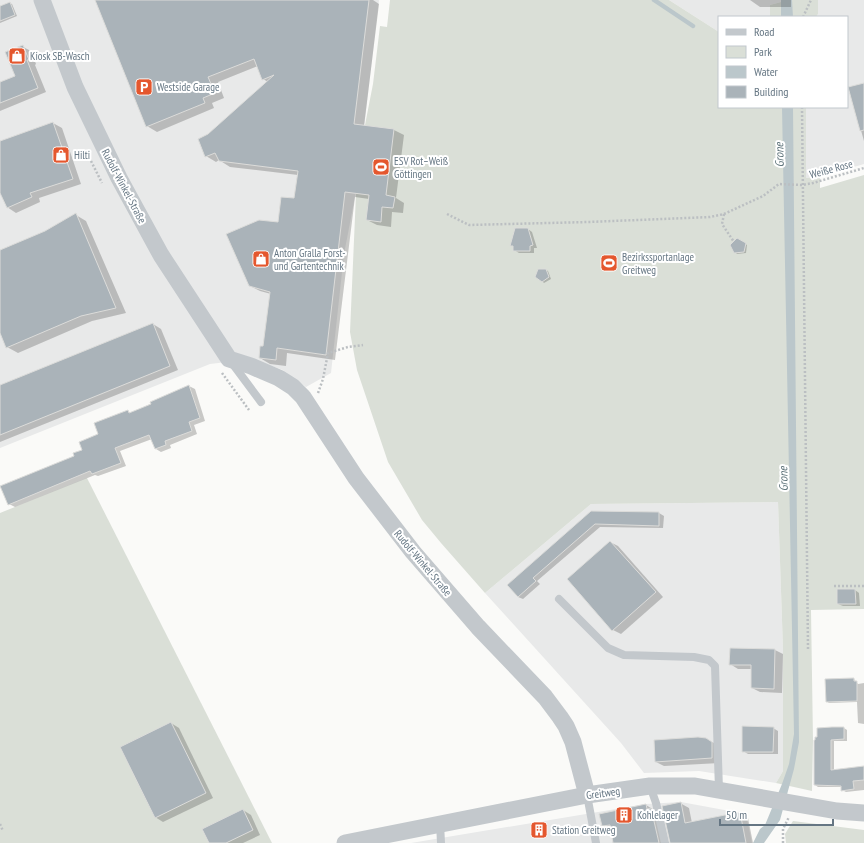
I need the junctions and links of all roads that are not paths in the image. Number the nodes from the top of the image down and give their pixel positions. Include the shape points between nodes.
1 (42, 0) edge
2 (229, 359) junction
3 (261, 402) dead end
4 (559, 599) dead end
5 (650, 786) junction
6 (719, 790) junction
7 (587, 795) junction
8 (864, 813) edge
9 (440, 823) junction
10 (345, 843) edge
11 (441, 843) edge
12 (596, 843) edge
13 (665, 843) edge

1 - 2 street, Rudolf-Winkel-Straße via 75,87 119,178 161,255
2 - 3 lane, Rudolf-Winkel-Straße
2 - 7 street, Rudolf-Winkel-Straße via 279,378 306,400 356,478 413,552 472,621 542,693 557,712 573,742
4 - 6 lane via 608,648 624,655 694,657 709,660 715,666
5 - 6 street, Greitweg via 695,786
5 - 7 street, Greitweg
5 - 13 lane
6 - 8 street, Greitweg via 837,811
7 - 9 street, Greitweg
7 - 12 lane
9 - 10 street, Greitweg
9 - 11 lane

